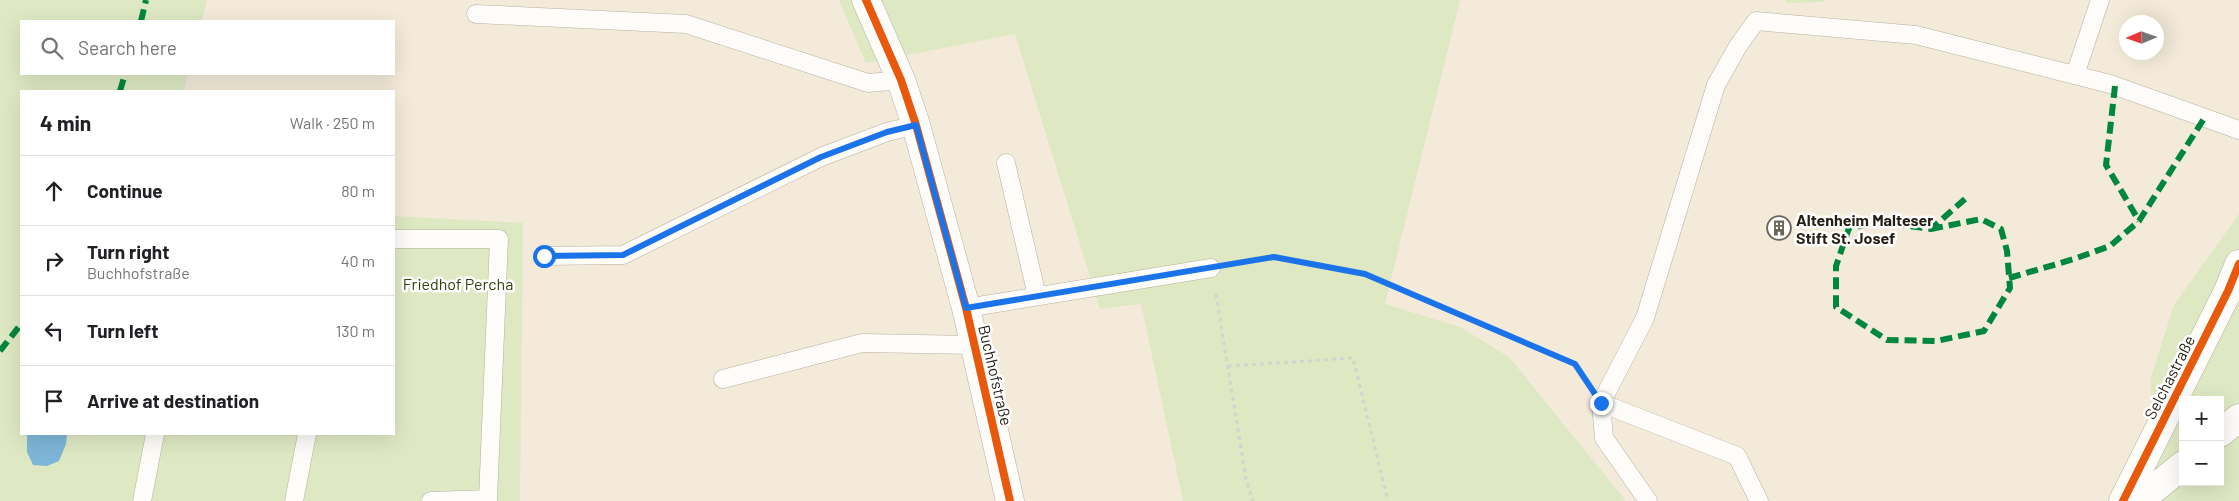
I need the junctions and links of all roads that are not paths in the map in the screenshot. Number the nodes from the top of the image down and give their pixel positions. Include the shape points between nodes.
1 (866, 0) edge
2 (2100, 0) edge
3 (476, 14) dead end
4 (2075, 75) junction
5 (901, 80) junction
6 (916, 125) junction
7 (2239, 130) edge
8 (1006, 163) dead end
9 (395, 239) edge
10 (544, 256) dead end
11 (2239, 264) edge
12 (1211, 268) road end
13 (1037, 296) junction
14 (966, 308) junction
15 (975, 346) junction
16 (723, 379) dead end
17 (1601, 403) junction
18 (2239, 418) edge
19 (2224, 431) edge
20 (155, 435) edge
21 (307, 435) edge
22 (2179, 468) edge
23 (142, 501) edge
24 (294, 501) edge
25 (431, 501) edge
26 (1010, 501) edge
27 (1648, 501) edge
28 (1758, 501) edge
29 (2124, 501) edge
30 (2139, 501) edge

1 - 5 main road, Buchhofstraße
2 - 4 lane
3 - 5 lane via 686,24 868,83
4 - 7 lane via 2110,84
4 - 17 lane via 1916,35 1756,21 1716,85 1645,318
5 - 6 main road, Buchhofstraße
6 - 10 lane via 887,132 821,157 623,255
6 - 14 main road, Buchhofstraße
8 - 13 lane
9 - 25 lane via 499,239 488,499
11 - 29 main road, Selchastraße
12 - 13 lane
13 - 14 lane
14 - 15 main road, Buchhofstraße
15 - 16 lane via 862,343
15 - 26 main road, Buchhofstraße
17 - 27 lane via 1604,438
17 - 28 lane via 1737,456
18 - 19 main road
20 - 23 lane
21 - 24 lane
22 - 30 main road

